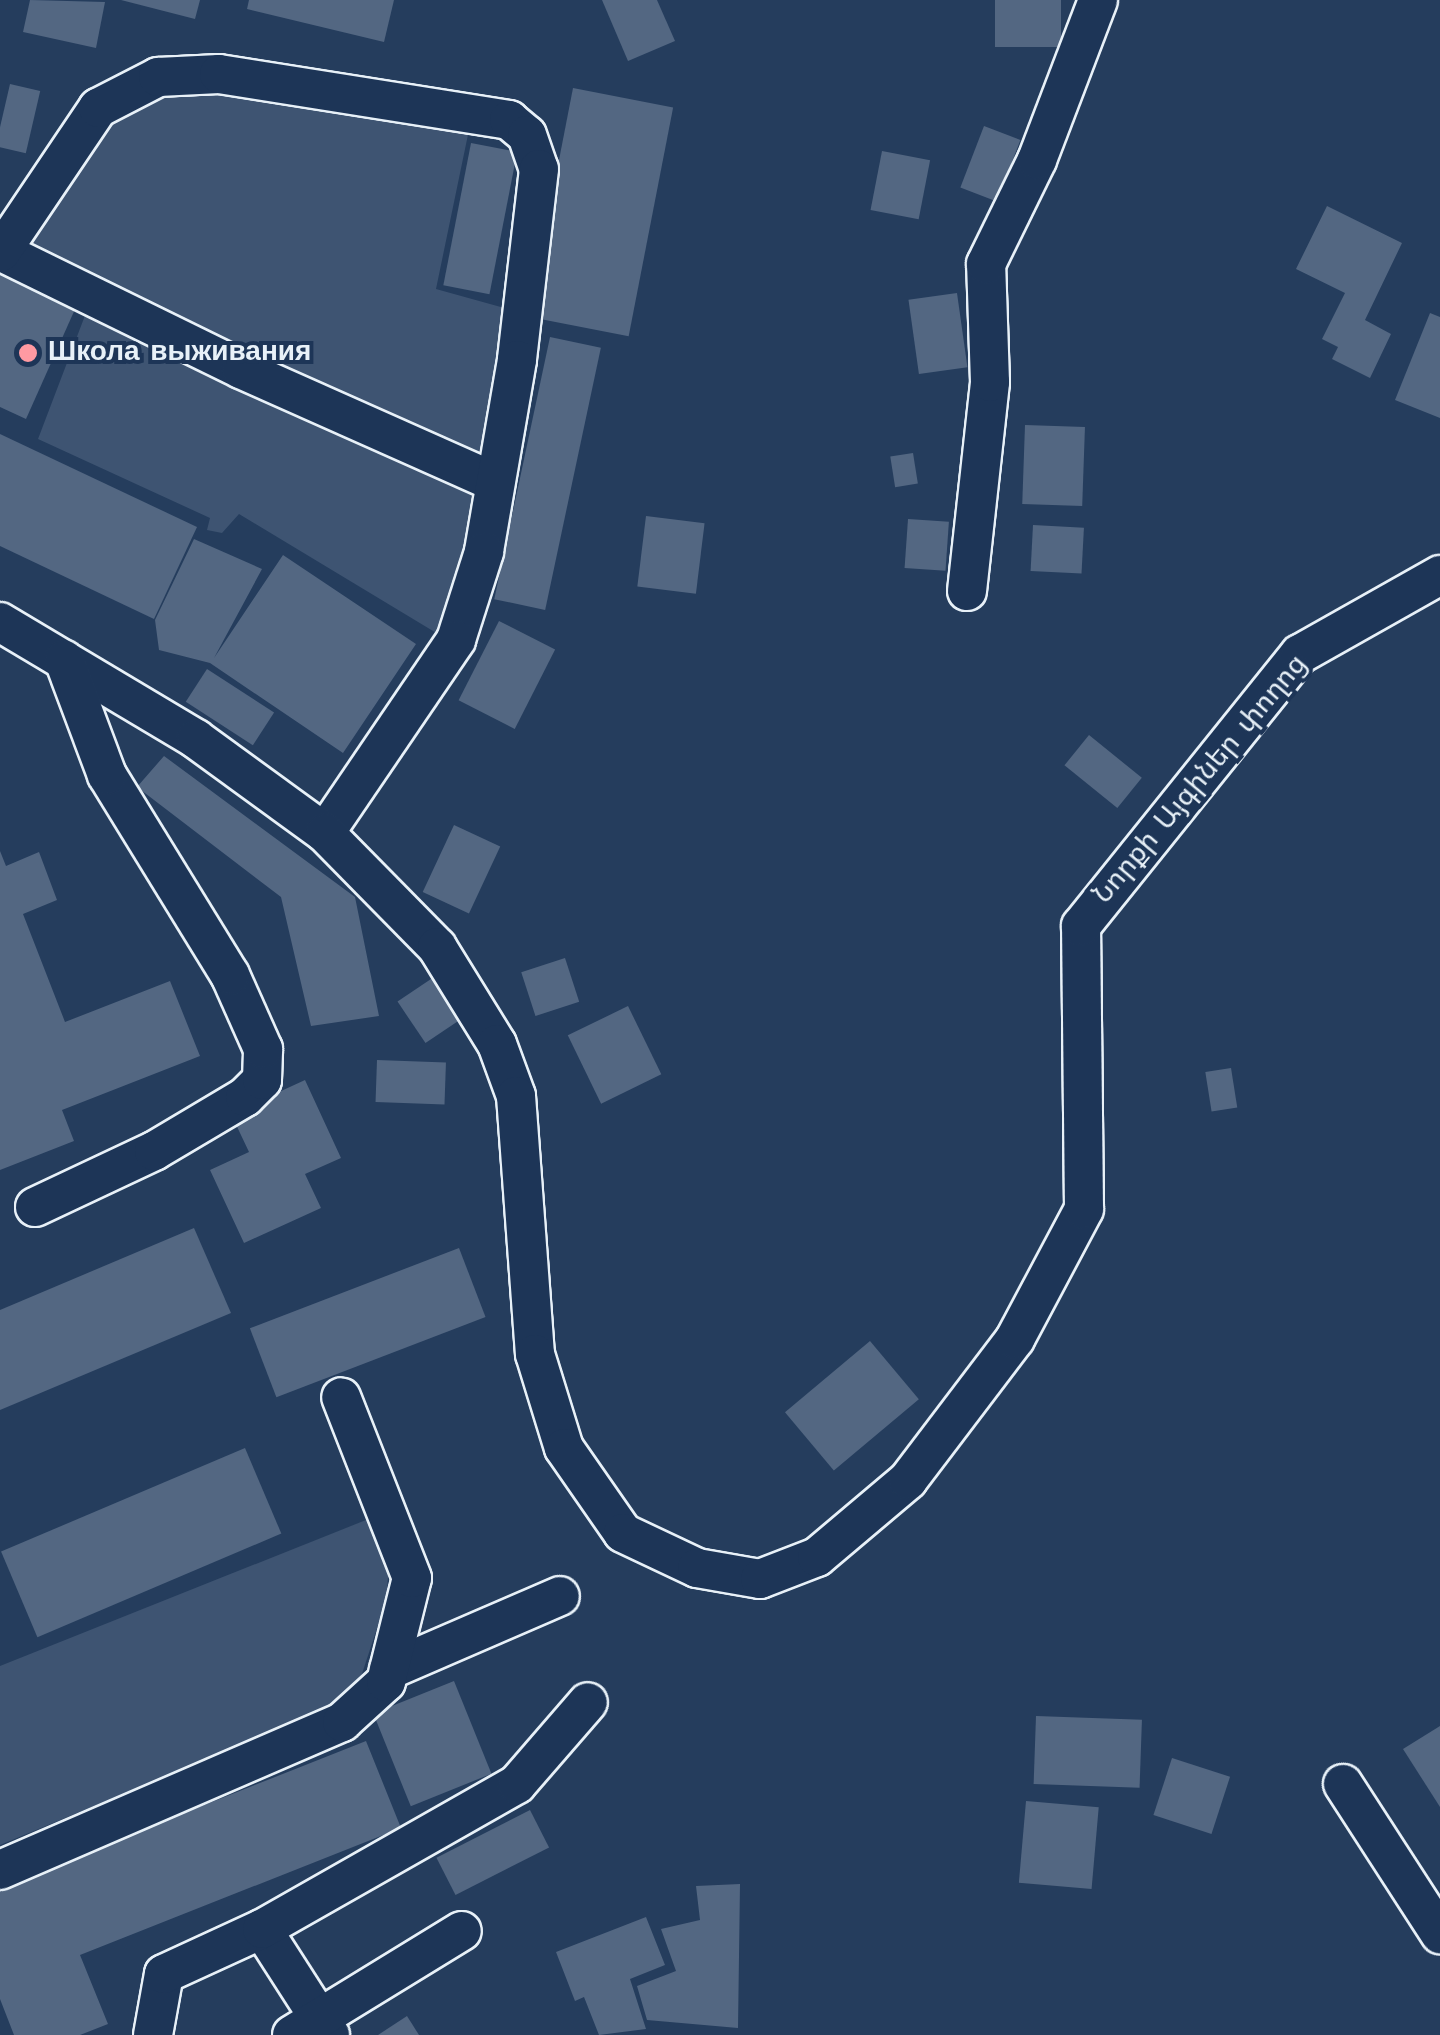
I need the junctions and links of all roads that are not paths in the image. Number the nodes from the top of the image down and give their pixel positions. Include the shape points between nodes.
1 (1098, 0) edge
2 (0, 251) edge
3 (495, 482) junction
4 (1440, 575) edge
5 (967, 591) dead end
6 (0, 622) edge
7 (64, 660) junction
8 (326, 834) junction
9 (36, 1207) dead end
10 (341, 1398) dead end
11 (560, 1596) dead end
12 (389, 1670) junction
13 (588, 1702) dead end
14 (1343, 1784) dead end
15 (0, 1870) edge
16 (262, 1929) junction
17 (462, 1931) dead end
18 (1440, 1934) edge
19 (313, 2029) edge
20 (153, 2035) edge

1 - 5 street via 1037,160 986,264 990,382
2 - 3 street via 242,370
2 - 3 street via 98,108 158,76 218,74 509,120 527,135 539,169
3 - 8 street via 484,552 456,640
4 - 8 street, Նորքի Այգիներ փողոց via 1300,654 1081,926 1084,1209 1015,1338 908,1480 817,1557 760,1579 697,1568 624,1532 564,1448 535,1354 516,1096 497,1044 437,947
6 - 7 street, Նորքի Այգիներ փողոց
7 - 8 street, Նորքի Այգիներ փողոց via 196,739
7 - 9 street via 107,775 230,975 264,1048 262,1080 245,1097
10 - 12 street via 412,1578
11 - 12 street
12 - 15 street via 386,1682 342,1722
13 - 16 street via 517,1784
14 - 18 street
16 - 19 street
16 - 20 street via 164,1974
17 - 19 street

